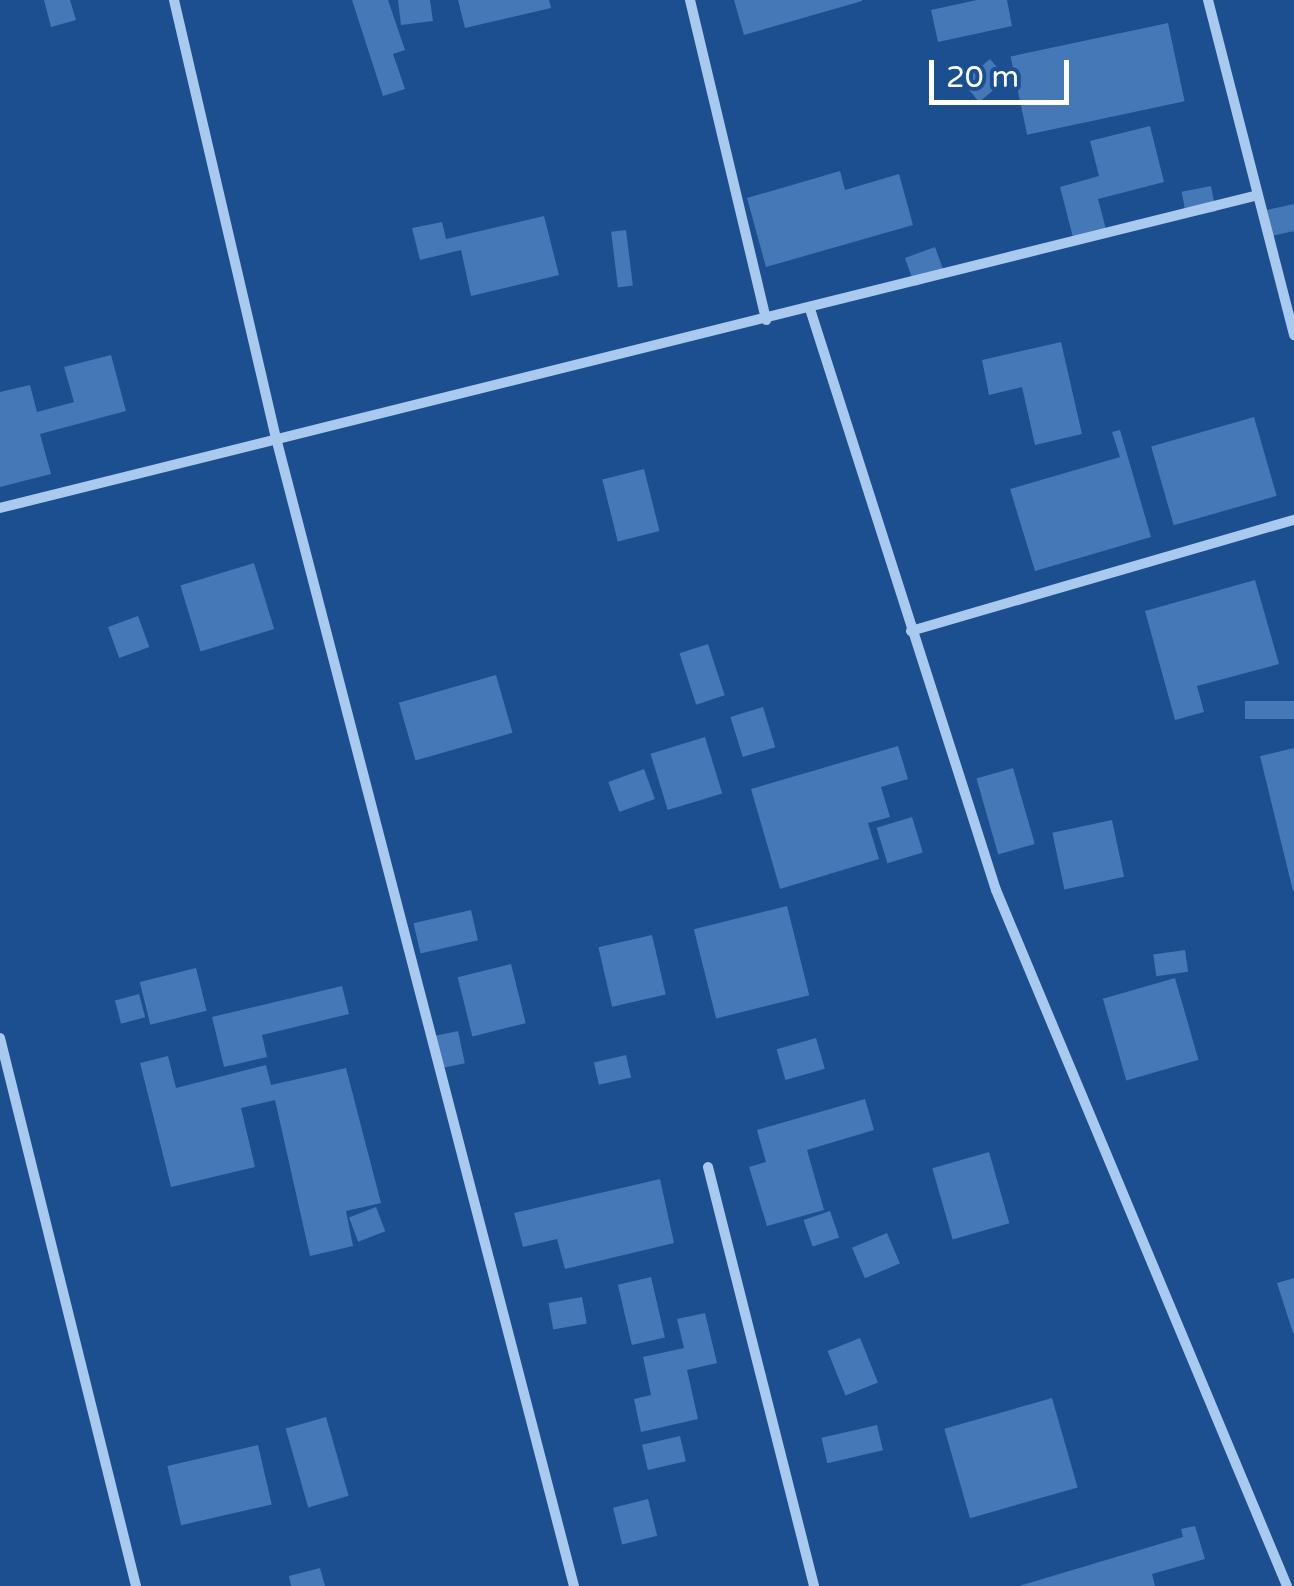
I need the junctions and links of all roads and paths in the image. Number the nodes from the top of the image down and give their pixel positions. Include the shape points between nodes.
1 (174, 0) edge
2 (690, 0) edge
3 (1208, 0) edge
4 (1254, 196) junction
5 (810, 308) junction
6 (766, 320) junction
7 (1294, 335) edge
8 (276, 438) junction
9 (0, 508) edge
10 (1294, 520) edge
11 (911, 630) junction
12 (0, 1038) edge
13 (708, 1167) dead end
14 (136, 1586) edge
15 (574, 1586) edge
16 (814, 1586) edge
17 (1287, 1586) edge

1 - 8 street
2 - 6 street
3 - 4 street
4 - 5 street
4 - 7 street
5 - 6 street
5 - 11 street
6 - 8 street
8 - 9 street
8 - 15 street
10 - 11 street
11 - 17 street via 996,890
12 - 14 street
13 - 16 street

